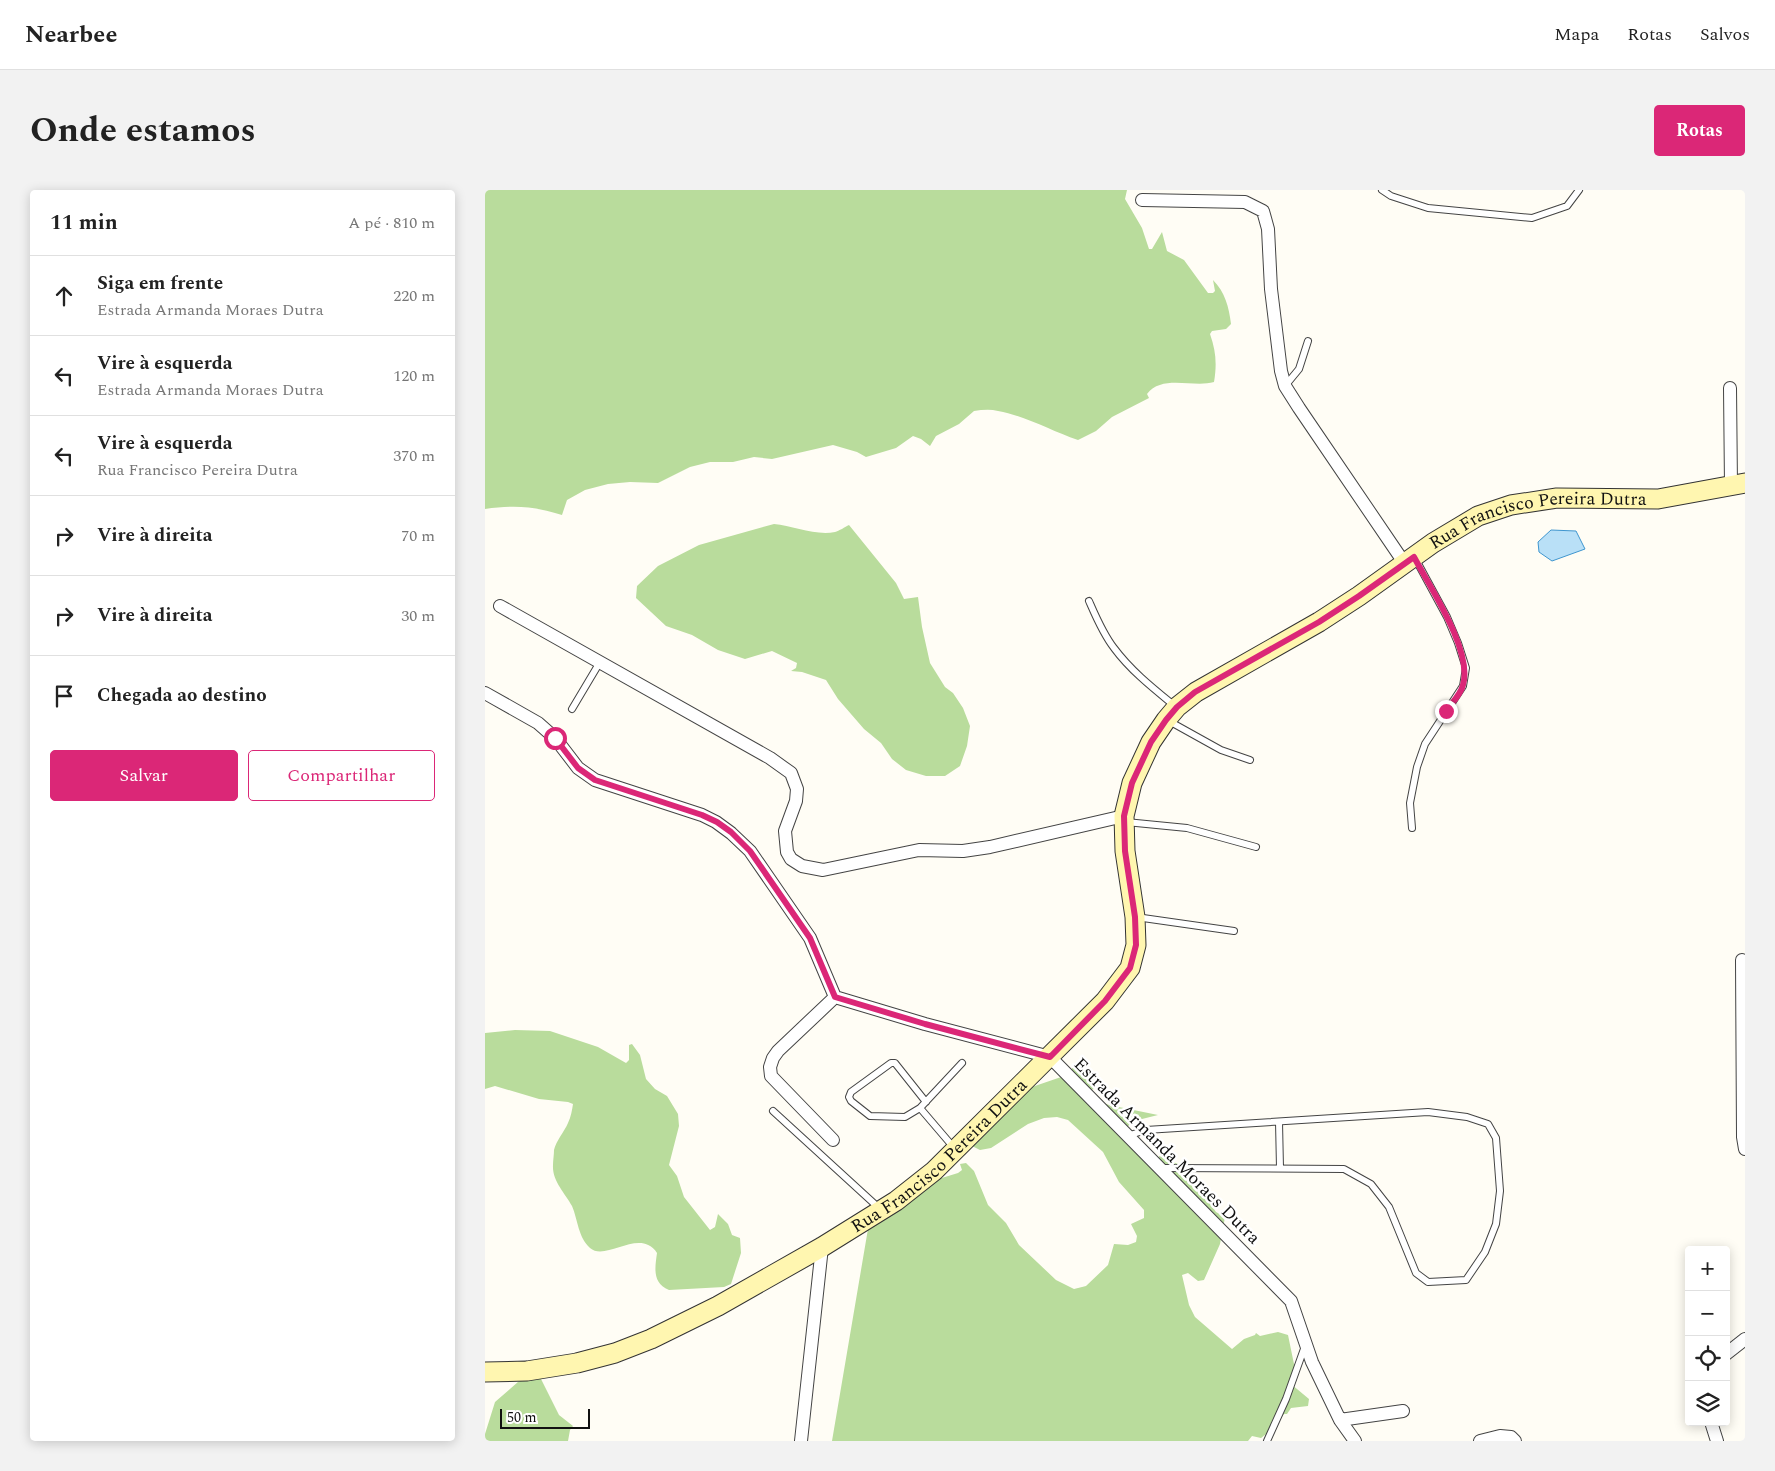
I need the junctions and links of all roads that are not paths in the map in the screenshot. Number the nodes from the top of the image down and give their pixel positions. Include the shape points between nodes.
1 (1382, 190) edge
2 (1579, 190) edge
3 (1142, 200) dead end
4 (1308, 341) dead end
5 (1285, 386) junction
6 (1730, 388) dead end
7 (1738, 484) edge
8 (1409, 560) junction
9 (1089, 601) dead end
10 (500, 606) dead end
11 (599, 662) junction
12 (485, 693) edge
13 (572, 709) dead end
14 (1171, 714) junction
15 (1250, 760) dead end
16 (1124, 819) junction
17 (1412, 828) dead end
18 (1256, 847) dead end
19 (1135, 917) junction
20 (1234, 931) dead end
21 (1742, 960) dead end
22 (835, 997) junction
23 (1050, 1057) junction
24 (962, 1063) dead end
25 (926, 1102) junction
26 (919, 1108) junction
27 (773, 1110) dead end
28 (1279, 1122) junction
29 (1127, 1136) junction
30 (833, 1140) dead end
31 (956, 1150) junction
32 (1745, 1150) edge
33 (1159, 1168) junction
34 (1280, 1168) junction
35 (881, 1210) junction
36 (822, 1247) junction
37 (1745, 1339) edge
38 (1306, 1345) junction
39 (1730, 1351) edge
40 (485, 1372) edge
41 (1403, 1412) dead end
42 (1340, 1420) junction
43 (1712, 1426) edge
44 (801, 1441) edge
45 (1267, 1441) edge
46 (1355, 1441) edge
47 (1480, 1441) edge
48 (1515, 1441) edge
49 (1717, 1441) edge

1 - 2 lane via 1427,208 1532,218 1567,206
3 - 5 street via 1245,202 1263,211 1268,229 1276,339
4 - 5 lane via 1299,369
5 - 8 street
6 - 7 street
7 - 8 main road, Rua Francisco Pereira Dutra via 1659,499 1557,498 1511,505 1478,516
8 - 14 main road, Rua Francisco Pereira Dutra via 1319,622 1195,692
8 - 17 lane via 1447,617 1465,668 1463,686 1425,744 1417,767 1410,803
9 - 14 lane via 1114,649
10 - 11 street
11 - 13 lane
11 - 16 street via 791,773 797,789 785,831 786,846 791,860 802,866 823,870 919,850 963,851
12 - 22 street via 538,722 578,768 595,780 702,815 731,832 750,851 810,938
14 - 15 lane via 1221,750
14 - 16 main road, Rua Francisco Pereira Dutra via 1151,742 1132,783
16 - 18 lane via 1187,828
16 - 19 main road, Rua Francisco Pereira Dutra via 1125,851
19 - 20 lane
19 - 23 main road, Rua Francisco Pereira Dutra via 1136,945 1130,968 1105,1001
21 - 32 street
22 - 23 street, Estrada Armanda Moraes Dutra
22 - 30 street via 778,1051 770,1067 771,1076 779,1086
23 - 29 street, Estrada Armanda Moraes Dutra
23 - 31 main road, Rua Francisco Pereira Dutra
24 - 25 lane
25 - 26 lane
25 - 26 lane via 891,1063 851,1092 849,1097 870,1116 905,1117
26 - 31 lane
27 - 35 lane
28 - 29 lane via 1146,1130
28 - 34 lane
28 - 34 lane via 1428,1112 1467,1117 1488,1124 1497,1138 1500,1191 1496,1224 1485,1252 1466,1280 1428,1282 1416,1273 1389,1207 1371,1184 1344,1169
29 - 33 street, Estrada Armanda Moraes Dutra
31 - 35 main road, Rua Francisco Pereira Dutra via 917,1186
33 - 34 lane
33 - 38 street, Estrada Armanda Moraes Dutra via 1291,1301
35 - 36 main road, Rua Francisco Pereira Dutra
36 - 40 main road, Rua Francisco Pereira Dutra via 718,1306 615,1353 527,1372
36 - 44 street
37 - 39 street
38 - 42 street, Estrada Armanda Moraes Dutra
38 - 45 lane via 1287,1399
41 - 42 street
42 - 46 street, Estrada Armanda Moraes Dutra
43 - 49 street
47 - 48 street via 1500,1436 1511,1437

